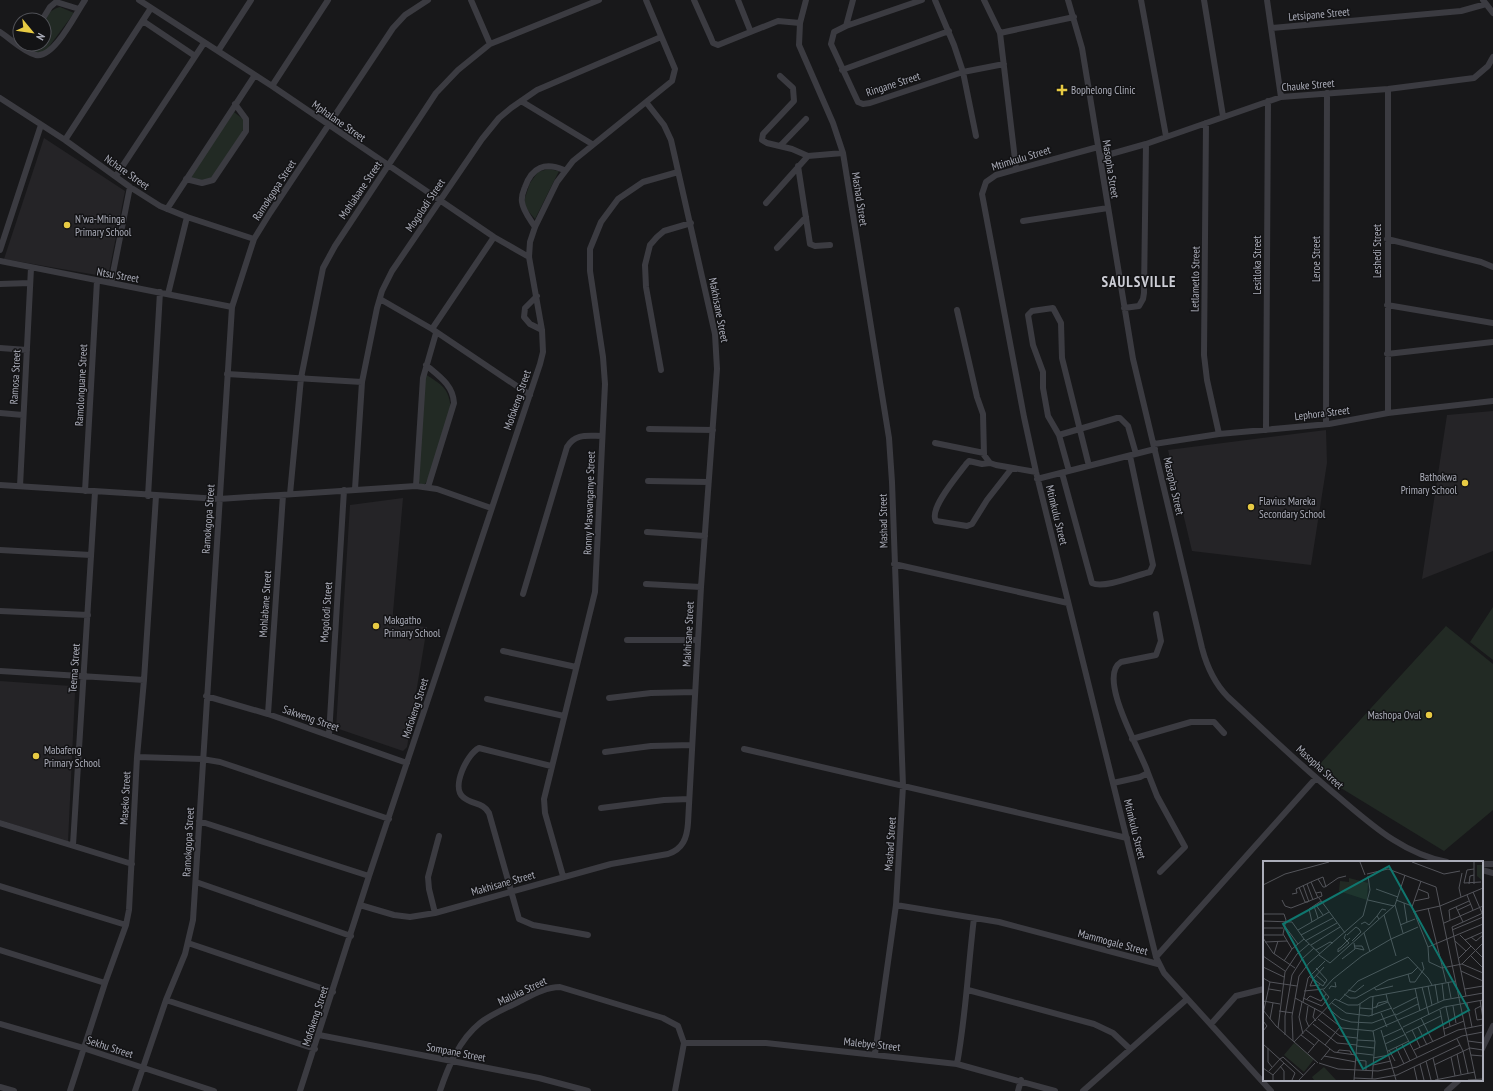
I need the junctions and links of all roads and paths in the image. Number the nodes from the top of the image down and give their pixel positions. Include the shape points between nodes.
1 (86, 0) edge
2 (140, 0) edge
3 (252, 0) edge
4 (328, 0) edge
5 (428, 0) edge
6 (471, 0) edge
7 (599, 0) edge
8 (646, 0) edge
9 (694, 0) edge
10 (738, 0) edge
11 (806, 0) edge
12 (853, 0) edge
13 (922, 0) edge
14 (935, 0) edge
15 (984, 0) edge
16 (1068, 0) edge
17 (1141, 0) edge
18 (1204, 0) edge
19 (1267, 0) edge
20 (1485, 2) edge
21 (905, 3) edge
22 (151, 8) junction
23 (79, 9) junction
24 (47, 12) edge
25 (1493, 14) edge
26 (1074, 17) junction
27 (143, 21) junction
28 (800, 23) junction
29 (846, 26) junction
30 (1272, 28) junction
31 (750, 30) junction
32 (0, 32) edge
33 (949, 32) junction
34 (1000, 33) junction
35 (662, 37) junction
36 (12, 39) edge
37 (204, 43) junction
38 (490, 44) junction
39 (52, 48) edge
40 (218, 51) junction
41 (33, 52) edge
42 (47, 52) edge
43 (195, 56) junction
44 (1493, 58) edge
45 (1004, 64) junction
46 (842, 70) junction
47 (963, 72) junction
48 (255, 75) junction
49 (780, 76) dead end
50 (272, 86) junction
51 (1388, 89) junction
52 (1327, 94) junction
53 (1281, 97) junction
54 (0, 98) edge
55 (521, 100) junction
56 (1268, 101) junction
57 (646, 102) junction
58 (235, 104) junction
59 (1223, 116) junction
60 (806, 119) dead end
61 (1206, 123) junction
62 (41, 125) junction
63 (328, 126) junction
64 (976, 136) dead end
65 (1166, 136) junction
66 (65, 140) junction
67 (592, 144) junction
68 (1146, 144) junction
69 (780, 146) junction
70 (1098, 147) junction
71 (843, 153) junction
72 (808, 156) junction
73 (1100, 157) junction
74 (388, 166) junction
75 (798, 166) junction
76 (1016, 168) junction
77 (564, 170) junction
78 (678, 172) junction
79 (116, 176) junction
80 (186, 179) junction
81 (130, 187) junction
82 (440, 201) junction
83 (766, 203) dead end
84 (1108, 208) junction
85 (167, 209) junction
86 (187, 217) junction
87 (806, 217) junction
88 (1024, 221) dead end
89 (691, 223) junction
90 (536, 227) junction
91 (494, 237) junction
92 (254, 239) junction
93 (1387, 239) junction
94 (830, 245) dead end
95 (777, 248) dead end
96 (0, 250) edge
97 (529, 257) junction
98 (0, 261) edge
99 (1493, 267) edge
100 (31, 268) junction
101 (97, 281) junction
102 (111, 283) junction
103 (0, 284) edge
104 (30, 284) junction
105 (160, 292) junction
106 (168, 294) junction
107 (537, 296) junction
108 (380, 299) junction
109 (1387, 305) junction
110 (232, 307) junction
111 (1124, 308) junction
112 (958, 310) dead end
113 (1493, 323) edge
114 (542, 330) junction
115 (434, 331) junction
116 (1493, 342) edge
117 (0, 348) edge
118 (27, 350) junction
119 (1387, 354) junction
120 (426, 365) junction
121 (661, 370) dead end
122 (227, 374) junction
123 (300, 378) junction
124 (362, 382) junction
125 (530, 395) junction
126 (1493, 401) edge
127 (0, 413) edge
128 (1388, 413) junction
129 (23, 415) junction
130 (1326, 424) junction
131 (649, 429) dead end
132 (1080, 429) junction
133 (713, 430) junction
134 (1266, 430) junction
135 (1219, 434) junction
136 (1059, 435) junction
137 (602, 436) junction
138 (935, 443) dead end
139 (1154, 447) junction
140 (984, 453) junction
141 (1133, 455) junction
142 (990, 463) junction
143 (1089, 466) junction
144 (1012, 468) junction
145 (1036, 472) junction
146 (1066, 472) junction
147 (1037, 479) junction
148 (648, 480) dead end
149 (708, 482) junction
150 (0, 485) edge
151 (20, 486) junction
152 (416, 486) junction
153 (428, 487) junction
154 (355, 489) junction
155 (344, 490) junction
156 (84, 491) junction
157 (95, 492) junction
158 (290, 494) junction
159 (283, 495) junction
160 (148, 496) junction
161 (156, 496) junction
162 (219, 499) junction
163 (491, 508) junction
164 (647, 532) dead end
165 (705, 536) junction
166 (0, 550) edge
167 (91, 555) junction
168 (894, 564) junction
169 (646, 584) dead end
170 (701, 587) junction
171 (523, 594) dead end
172 (1068, 603) junction
173 (0, 611) edge
174 (1156, 614) dead end
175 (88, 615) junction
176 (627, 640) dead end
177 (698, 640) junction
178 (503, 651) dead end
179 (576, 667) junction
180 (0, 671) edge
181 (84, 677) junction
182 (144, 680) junction
183 (695, 692) junction
184 (206, 696) junction
185 (609, 698) dead end
186 (487, 699) dead end
187 (268, 714) junction
188 (564, 716) junction
189 (1224, 733) dead end
190 (329, 735) junction
191 (1132, 739) junction
192 (692, 745) junction
193 (744, 749) dead end
194 (605, 752) dead end
195 (137, 757) junction
196 (202, 759) junction
197 (407, 763) junction
198 (551, 766) junction
199 (1148, 773) junction
200 (1316, 778) junction
201 (1113, 783) junction
202 (904, 786) junction
203 (689, 799) junction
204 (601, 808) dead end
205 (389, 819) junction
206 (199, 821) junction
207 (0, 823) edge
208 (439, 836) dead end
209 (1127, 838) junction
210 (73, 845) junction
211 (1443, 861) edge
212 (132, 864) junction
213 (1483, 870) edge
214 (1160, 872) dead end
215 (1493, 873) edge
216 (369, 876) junction
217 (563, 876) junction
218 (196, 882) junction
219 (0, 886) edge
220 (511, 891) junction
221 (360, 905) junction
222 (896, 905) junction
223 (435, 913) junction
224 (974, 918) junction
225 (126, 925) junction
226 (588, 935) dead end
227 (351, 936) junction
228 (188, 943) junction
229 (0, 950) edge
230 (1156, 957) junction
231 (1158, 964) junction
232 (104, 983) junction
233 (1263, 989) edge
234 (968, 990) junction
235 (333, 992) junction
236 (1187, 999) junction
237 (166, 1000) junction
238 (0, 1024) edge
239 (1211, 1024) junction
240 (1493, 1026) edge
241 (320, 1035) junction
242 (684, 1043) junction
243 (1483, 1047) edge
244 (83, 1048) junction
245 (315, 1049) junction
246 (1130, 1049) junction
247 (875, 1054) junction
248 (450, 1061) junction
249 (957, 1064) junction
250 (143, 1068) junction
251 (1021, 1080) junction
252 (1458, 1081) edge
253 (0, 1087) edge
254 (14, 1091) edge
255 (70, 1091) edge
256 (136, 1091) edge
257 (214, 1091) edge
258 (300, 1091) edge
259 (440, 1091) edge
260 (588, 1091) edge
261 (675, 1091) edge
262 (1018, 1091) edge
263 (1055, 1091) edge
264 (1083, 1091) edge
265 (1271, 1091) edge
266 (1447, 1091) edge

1 - 23 street
2 - 22 street, Mphalane Street
3 - 40 street
4 - 50 street
5 - 63 street, Ramokgopa Street via 414,7 397,23
6 - 38 street
7 - 38 street, Mohlabane Street
8 - 35 street
9 - 31 street via 716,44
10 - 31 street
11 - 28 street, Mashad Street
12 - 29 street
13 - 21 street
14 - 33 street
15 - 34 street
16 - 26 street, Masopha Street
17 - 65 street
18 - 59 street
19 - 30 street
20 - 25 street
20 - 30 street, Letsipane Street via 1462,11
21 - 29 street
22 - 27 street
22 - 37 street, Mphalane Street
23 - 24 street via 56,2
23 - 39 street
26 - 34 street
26 - 70 street, Masopha Street via 1082,48
27 - 43 street
27 - 66 street
28 - 31 street via 778,21
28 - 71 street, Mashad Street via 799,45 833,123
29 - 46 street, Ringane Street via 837,30 832,36 831,44
30 - 53 street
32 - 36 street
33 - 46 street
33 - 47 street
34 - 45 street
35 - 55 street, Mogolodi Street via 537,90
35 - 57 street, Mofokeng Street via 675,70 674,75 672,81
37 - 40 street, Mphalane Street
37 - 43 street
38 - 74 street, Mohlabane Street via 445,82
40 - 48 street, Mphalane Street
41 - 42 street via 37,55
43 - 79 street
44 - 51 street, Chauke Street via 1474,78
45 - 47 street, Ringane Street
45 - 76 street
46 - 47 street, Ringane Street via 855,99 863,104
47 - 64 street
48 - 50 street, Mphalane Street
48 - 58 street
49 - 69 street via 793,88 794,102 761,138 767,143
50 - 63 street, Mphalane Street
51 - 52 street, Chauke Street
51 - 93 street, Leshedi Street
52 - 53 street, Chauke Street
52 - 130 street, Leroe Street
53 - 56 street, Chauke Street
54 - 62 street, Nchare Street
55 - 67 street
55 - 82 street, Mogolodi Street via 490,128
56 - 59 street, Chauke Street
56 - 134 street, Lesitloka Street
57 - 67 street, Mofokeng Street
57 - 78 street, Makhisane Street via 668,133
58 - 80 street
58 - 80 street via 246,119 246,131 213,180 202,184
59 - 61 street, Chauke Street
60 - 69 street
61 - 65 street, Chauke Street
61 - 135 street, Letlametlo Street via 1204,355
62 - 66 street, Nchare Street
62 - 96 street
63 - 74 street, Mphalane Street
63 - 92 street, Ramokgopa Street
65 - 68 street, Chauke Street
66 - 79 street, Nchare Street
67 - 77 street, Mofokeng Street
68 - 73 street, Chauke Street
68 - 111 street via 1144,293 1139,306
69 - 72 street via 792,148
70 - 73 street, Masopha Street
70 - 76 street, Mtimkulu Street
71 - 72 street
71 - 168 street, Mashad Street via 889,438
72 - 75 street
73 - 84 street, Masopha Street
74 - 82 street, Mphalane Street
74 - 123 street, Mohlabane Street via 323,268
75 - 83 street
75 - 87 street
76 - 145 street, Mtimkulu Street via 991,178 984,185 982,194
77 - 90 street, Mofokeng Street
77 - 90 street via 545,166 534,171 528,180 522,200 526,213
78 - 89 street, Makhisane Street
78 - 137 street, Ronny Maswanganye Street via 643,182 618,199 602,222 590,249 590,271 605,370
79 - 81 street, Nchare Street
80 - 85 street
81 - 85 street, Nchare Street
81 - 102 street
82 - 91 street, Mphalane Street
82 - 108 street, Mogolodi Street via 392,271
84 - 88 street
84 - 111 street, Masopha Street
85 - 86 street, Nchare Street
86 - 92 street, Nchare Street
86 - 106 street
87 - 94 street via 811,245
87 - 95 street
89 - 121 street via 664,231 656,237 650,245 645,265 646,287
89 - 133 street, Makhisane Street via 715,334 717,370
90 - 97 street, Mofokeng Street via 530,242
91 - 97 street, Mphalane Street
91 - 115 street
92 - 110 street, Ramokgopa Street
93 - 99 street
93 - 109 street, Leshedi Street
97 - 107 street, Mofokeng Street
98 - 100 street, Ntsu Street
100 - 101 street, Ntsu Street
100 - 104 street, Ramosa Street
101 - 102 street, Ntsu Street
101 - 156 street, Ramolonguane Street
102 - 105 street, Ntsu Street
103 - 104 street
104 - 118 street, Ramosa Street
105 - 106 street, Ntsu Street
105 - 160 street
106 - 110 street, Ntsu Street
107 - 114 street, Mofokeng Street
107 - 114 street via 525,308 524,317 530,324
108 - 115 street
108 - 124 street, Mogolodi Street
109 - 113 street
109 - 119 street, Leshedi Street
110 - 122 street, Ramokgopa Street
111 - 139 street, Masopha Street
112 - 140 street via 975,391 983,414
114 - 125 street, Mofokeng Street via 543,352
115 - 120 street
115 - 125 street
116 - 119 street
117 - 118 street
118 - 129 street, Ramosa Street
119 - 128 street, Leshedi Street
120 - 152 street via 421,390
120 - 153 street via 449,387 454,403
122 - 123 street
122 - 162 street, Ramokgopa Street
123 - 124 street
123 - 158 street, Mohlabane Street
124 - 154 street, Mogolodi Street
125 - 163 street, Mofokeng Street
126 - 128 street, Lephora Street
127 - 129 street
128 - 130 street, Lephora Street
129 - 151 street, Ramosa Street
130 - 134 street, Lephora Street
131 - 133 street
132 - 136 street
132 - 136 street via 1062,358 1060,319 1053,308 1032,311 1028,315 1032,340 1043,372 1046,403 1051,421
132 - 141 street via 1120,418 1128,426
132 - 143 street
133 - 149 street, Makhisane Street
134 - 135 street, Lephora Street
135 - 139 street, Lephora Street
136 - 146 street
137 - 171 street via 578,436 573,438 567,447
137 - 179 street, Ronny Maswanganye Street via 595,592
138 - 140 street
139 - 141 street, Lephora Street
139 - 200 street, Masopha Street via 1209,671 1221,690
140 - 142 street
141 - 143 street, Lephora Street
141 - 146 street via 1153,565 1150,572 1099,586 1092,584
142 - 144 street
142 - 144 street via 967,463 940,502 934,514 936,521 967,526 972,524
143 - 146 street, Lephora Street
144 - 145 street
145 - 147 street, Mtimkulu Street
146 - 147 street, Lephora Street
147 - 172 street, Mtimkulu Street
148 - 149 street
149 - 165 street, Makhisane Street
150 - 151 street
151 - 156 street
152 - 153 street
152 - 154 street
153 - 163 street
154 - 155 street
155 - 158 street
155 - 190 street, Mogolodi Street
156 - 157 street
157 - 160 street
157 - 167 street, Teema Street
158 - 159 street
159 - 162 street
159 - 187 street, Mohlabane Street
160 - 161 street
161 - 162 street
161 - 182 street, Maseko Street
162 - 184 street, Ramokgopa Street
163 - 197 street, Mofokeng Street
164 - 165 street
165 - 170 street, Makhisane Street
166 - 167 street
167 - 175 street, Teema Street
168 - 172 street
168 - 202 street, Mashad Street
169 - 170 street
170 - 177 street, Makhisane Street
172 - 201 street, Mtimkulu Street
173 - 175 street
174 - 191 street via 1161,641 1156,655 1121,662 1114,674 1114,685 1124,722
175 - 181 street, Teema Street
176 - 177 street
177 - 183 street, Makhisane Street
178 - 179 street
179 - 188 street, Ronny Maswanganye Street
180 - 181 street
181 - 182 street
181 - 210 street, Teema Street
182 - 195 street, Maseko Street
183 - 185 street via 651,693
183 - 192 street, Makhisane Street
184 - 187 street, Sakweng Street
184 - 196 street, Ramokgopa Street
186 - 188 street
187 - 190 street, Sakweng Street
188 - 198 street, Ronny Maswanganye Street
189 - 191 street via 1214,722 1191,722
190 - 197 street, Sakweng Street
191 - 199 street
192 - 194 street via 651,746
192 - 203 street, Makhisane Street
193 - 202 street
195 - 196 street
195 - 212 street, Maseko Street
196 - 205 street via 220,762
196 - 206 street, Ramokgopa Street
197 - 205 street, Mofokeng Street
198 - 217 street, Ronny Maswanganye Street via 544,806
198 - 220 street via 479,748 469,757 462,773 459,788 462,796 484,806 489,813
199 - 201 street
199 - 214 street via 1157,796 1185,847
200 - 211 street, Masopha Street via 1396,842 1418,854
200 - 230 street
201 - 209 street, Mtimkulu Street
202 - 209 street
202 - 222 street, Mashad Street
203 - 204 street
203 - 217 street, Makhisane Street via 685,842 676,851
205 - 216 street, Mofokeng Street
206 - 216 street
206 - 218 street, Ramokgopa Street
207 - 210 street
208 - 223 street via 428,877
209 - 230 street, Mtimkulu Street
210 - 212 street
212 - 225 street, Maseko Street
213 - 215 street
216 - 221 street, Mofokeng Street
217 - 220 street, Makhisane Street
218 - 227 street
218 - 228 street, Ramokgopa Street
219 - 225 street
220 - 223 street, Makhisane Street
220 - 226 street via 520,919 523,921
221 - 223 street, Makhisane Street via 405,918
221 - 227 street, Mofokeng Street
222 - 224 street, Mammogale Street
222 - 247 street, Mashad Street
224 - 231 street, Mammogale Street via 999,922
224 - 234 street via 967,975
225 - 232 street, Maseko Street
227 - 235 street, Mofokeng Street
228 - 235 street
228 - 237 street, Ramokgopa Street
229 - 232 street
230 - 231 street, Mtimkulu Street
231 - 236 street, Mammogale Street
232 - 244 street, Maseko Street
233 - 239 street via 1236,996
234 - 246 street via 1094,1024 1113,1033
234 - 249 street
235 - 241 street, Mofokeng Street
236 - 239 street, Mammogale Street
236 - 246 street
237 - 245 street
237 - 250 street, Ramokgopa Street
238 - 244 street, Sekhu Street
239 - 265 street, Mammogale Street
240 - 243 street
241 - 245 street, Mofokeng Street
241 - 248 street, Sompane Street
242 - 247 street, Malebye Street via 766,1043
242 - 248 street, Maluka Street via 678,1026 663,1018 572,989 555,987 530,996 480,1023
242 - 261 street
244 - 250 street, Sekhu Street
244 - 255 street, Maseko Street
245 - 258 street, Mofokeng Street
246 - 264 street
247 - 249 street, Malebye Street
248 - 259 street, Maluka Street
248 - 260 street, Sompane Street via 539,1078
249 - 251 street, Malebye Street
250 - 256 street, Ramokgopa Street
250 - 257 street, Sekhu Street
251 - 262 street
251 - 263 street, Malebye Street
252 - 266 street
253 - 254 street

